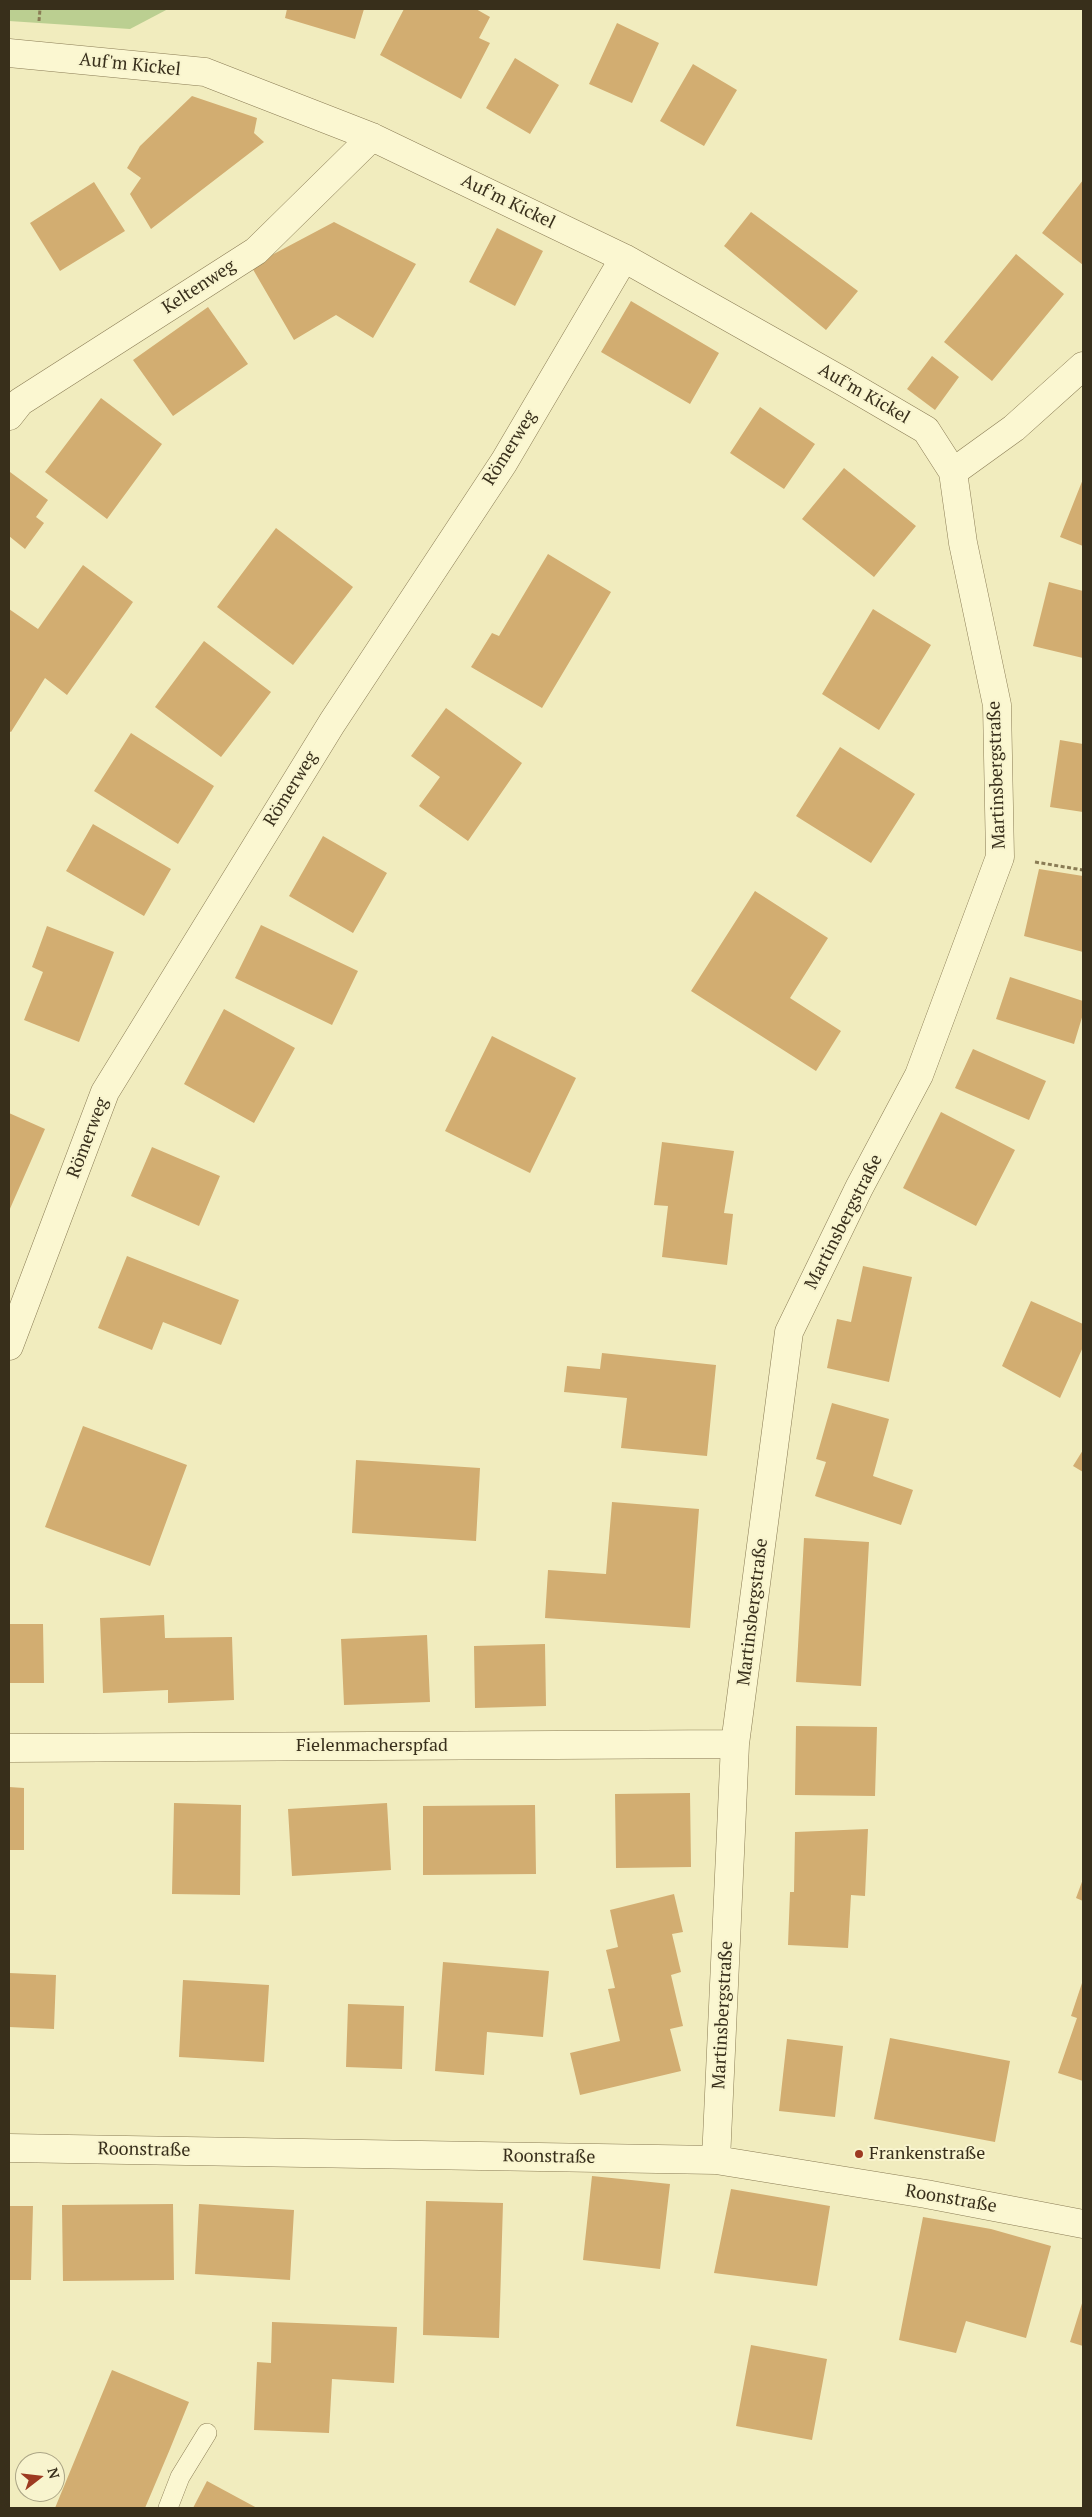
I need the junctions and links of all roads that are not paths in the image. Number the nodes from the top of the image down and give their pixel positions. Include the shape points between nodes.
1 (9, 53) edge
2 (372, 137) junction
3 (624, 258) junction
4 (1083, 366) edge
5 (9, 416) edge
6 (953, 472) junction
7 (9, 1346) edge
8 (735, 1744) junction
9 (9, 1748) edge
10 (9, 2148) edge
11 (716, 2160) junction
12 (1083, 2224) edge
13 (207, 2433) dead end
14 (168, 2508) edge

1 - 2 street, Auf'm Kickel via 205,72
2 - 3 street, Auf'm Kickel
2 - 5 street, Keltenweg via 256,251 20,402
3 - 6 street, Auf'm Kickel via 926,430
3 - 7 street, Römerweg via 504,462 332,722 105,1092
4 - 6 street via 1014,428
6 - 8 street, Martinsbergstraße via 964,543 998,705 1000,857 919,1075 859,1188 789,1332
8 - 9 street, Fielenmacherspfad
8 - 11 street, Martinsbergstraße
10 - 11 street, Roonstraße
11 - 12 street, Roonstraße via 917,2192
13 - 14 lane via 180,2477

